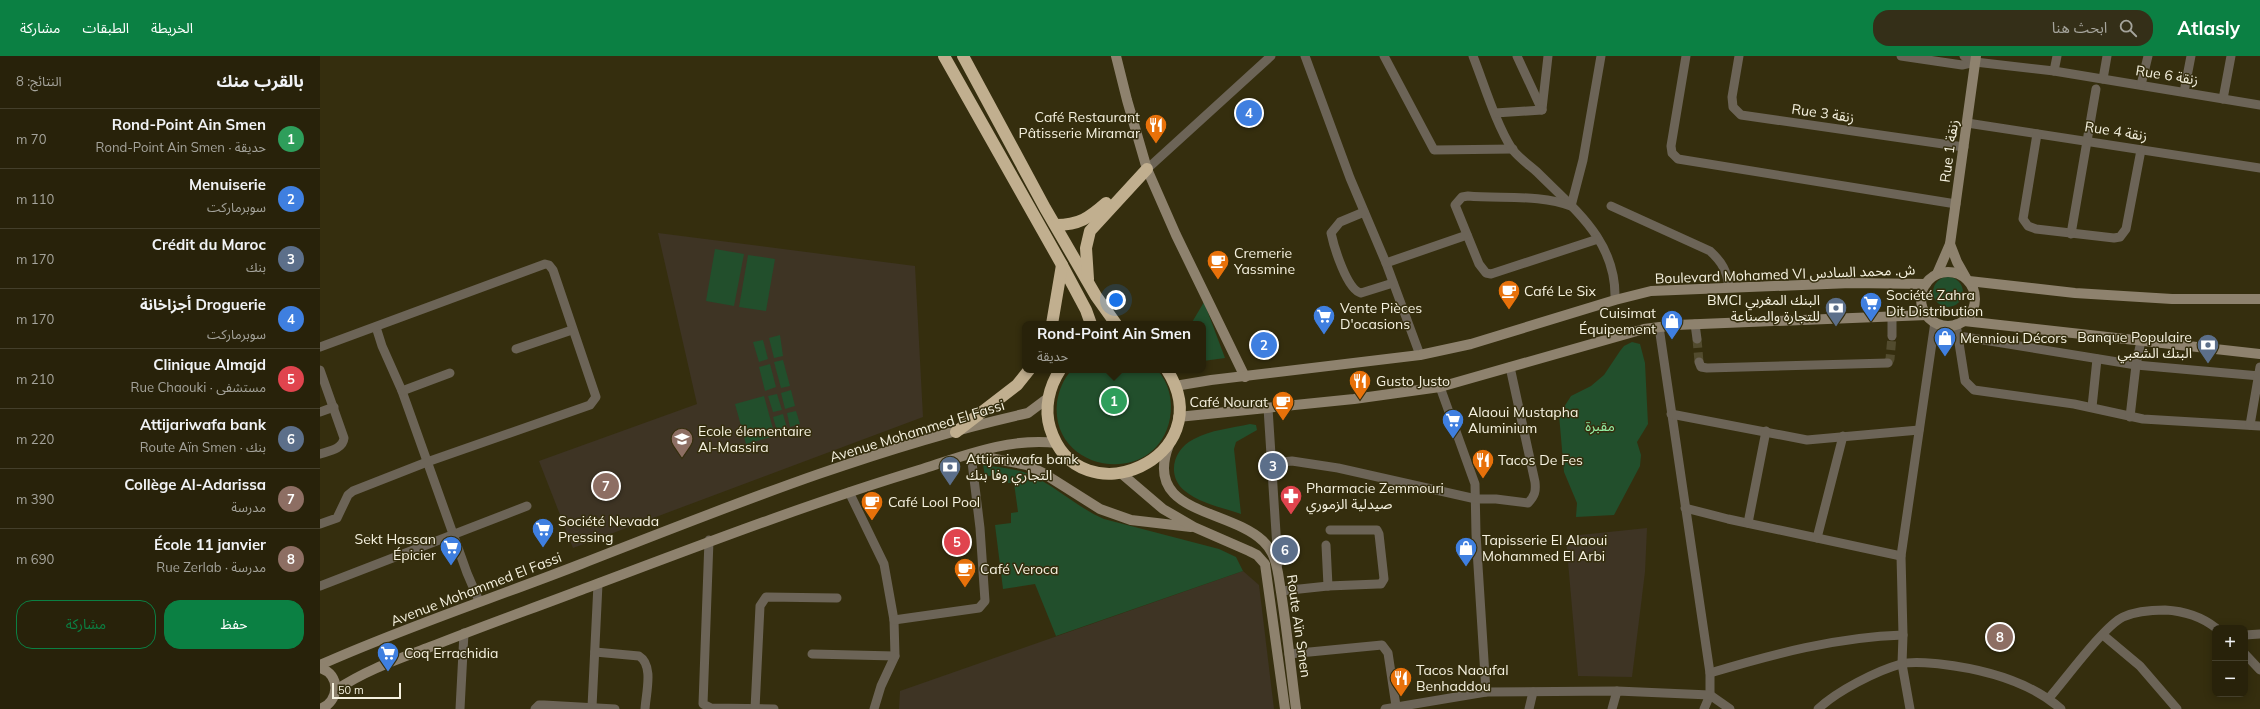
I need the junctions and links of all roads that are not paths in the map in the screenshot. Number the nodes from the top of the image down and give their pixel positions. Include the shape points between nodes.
1 (944, 56) edge
2 (963, 56) edge
3 (1116, 56) edge
4 (1272, 56) edge
5 (1306, 56) edge
6 (1384, 56) edge
7 (1473, 56) edge
8 (1518, 56) edge
9 (1548, 56) edge
10 (1601, 56) edge
11 (1686, 56) edge
12 (1739, 56) edge
13 (1905, 56) edge
14 (1964, 56) edge
15 (2056, 56) edge
16 (2107, 56) edge
17 (2148, 56) edge
18 (2191, 56) edge
19 (2231, 56) edge
20 (1975, 59) edge
21 (2054, 71) junction
22 (2103, 79) junction
23 (2141, 85) junction
24 (2096, 89) dead end
25 (2184, 92) junction
26 (2223, 99) junction
27 (2260, 105) edge
28 (1542, 110) junction
29 (1495, 113) junction
30 (1967, 123) junction
31 (2037, 134) junction
32 (2086, 141) junction
33 (1964, 147) junction
34 (1513, 149) junction
35 (2141, 150) junction
36 (2260, 168) edge
37 (1147, 169) junction
38 (1956, 204) junction
39 (1571, 206) junction
40 (1611, 206) dead end
41 (1364, 212) junction
42 (1056, 225) junction
43 (2071, 234) junction
44 (1467, 235) junction
45 (1598, 239) junction
46 (1950, 244) junction
47 (1386, 263) junction
48 (1062, 265) junction
49 (1937, 274) junction
50 (1967, 279) junction
51 (1088, 283) junction
52 (1393, 283) junction
53 (1926, 284) junction
54 (1729, 287) junction
55 (2260, 299) edge
56 (1615, 300) junction
57 (1927, 315) junction
58 (1892, 316) junction
59 (1053, 321) edge
60 (1090, 321) edge
61 (1114, 321) edge
62 (1935, 322) junction
63 (1960, 323) junction
64 (1695, 324) junction
65 (376, 327) junction
66 (1659, 327) junction
67 (572, 330) junction
68 (1892, 336) tunnel mouth
69 (1959, 336) junction
70 (1697, 339) tunnel mouth
71 (2141, 341) junction
72 (320, 347) edge
73 (516, 349) dead end
74 (2260, 354) edge
75 (1420, 355) junction
76 (2097, 359) junction
77 (1699, 362) dead end
78 (1888, 363) dead end
79 (2136, 365) junction
80 (1510, 367) junction
81 (320, 370) edge
82 (450, 373) dead end
83 (1027, 373) edge
84 (1058, 373) edge
85 (1168, 373) edge
86 (2259, 373) edge
87 (1245, 377) junction
88 (1175, 386) junction
89 (1440, 387) junction
90 (402, 391) junction
91 (1048, 398) junction
92 (334, 407) junction
93 (2092, 407) junction
94 (1268, 408) junction
95 (320, 412) edge
96 (1671, 414) junction
97 (1178, 417) junction
98 (2130, 417) junction
99 (2250, 425) junction
100 (2260, 426) edge
101 (1919, 430) junction
102 (1766, 431) junction
103 (956, 432) junction
104 (1843, 436) junction
105 (1170, 441) junction
106 (1057, 442) junction
107 (320, 454) edge
108 (971, 454) junction
109 (427, 462) junction
110 (1271, 463) junction
111 (1122, 474) junction
112 (849, 492) junction
113 (1476, 499) junction
114 (527, 506) dead end
115 (1685, 508) junction
116 (1748, 523) junction
117 (320, 524) edge
118 (1194, 527) junction
119 (1330, 530) dead end
120 (452, 534) junction
121 (1817, 538) junction
122 (709, 540) junction
123 (1326, 545) dead end
124 (1901, 556) junction
125 (1279, 579) junction
126 (598, 584) junction
127 (320, 586) edge
128 (1328, 586) junction
129 (1281, 590) junction
130 (837, 598) dead end
131 (479, 601) junction
132 (894, 620) junction
133 (2212, 626) edge
134 (464, 634) junction
135 (2260, 634) edge
136 (1904, 635) junction
137 (2103, 635) junction
138 (2248, 636) edge
139 (595, 652) junction
140 (812, 654) dead end
141 (1289, 654) junction
142 (895, 656) junction
143 (2248, 657) edge
144 (1902, 664) junction
145 (320, 667) edge
146 (2260, 670) edge
147 (1710, 673) junction
148 (1617, 691) junction
149 (1486, 692) junction
150 (1533, 692) junction
151 (335, 694) junction
152 (1710, 695) junction
153 (2049, 698) junction
154 (592, 706) junction
155 (1396, 706) junction
156 (2172, 707) edge
157 (320, 709) edge
158 (331, 709) edge
159 (460, 709) edge
160 (535, 709) edge
161 (615, 709) edge
162 (645, 709) edge
163 (755, 709) edge
164 (774, 709) edge
165 (874, 709) edge
166 (1285, 709) edge
167 (1296, 709) edge
168 (1385, 709) edge
169 (1529, 709) edge
170 (1612, 709) edge
171 (1704, 709) edge
172 (1730, 709) edge
173 (1818, 709) edge
174 (1910, 709) edge
175 (2061, 709) edge

1 - 48 highway
2 - 42 highway
3 - 37 main road
4 - 37 street
5 - 41 street
6 - 34 street via 1434,150
7 - 29 street
8 - 28 street
9 - 28 street
10 - 39 street via 1583,160
11 - 38 street via 1671,146 1672,153 1678,159
12 - 33 street, Rue 3 زنقة via 1732,108 1741,115
13 - 20 street, Rue 6 زنقة via 1962,66
14 - 20 street, Rue 6 زنقة
15 - 21 street
16 - 22 street
17 - 23 street
18 - 25 street
19 - 26 street
20 - 21 street, Rue 6 زنقة
20 - 30 main road, Rue 1 زنقة
21 - 22 street, Rue 6 زنقة
22 - 23 street, Rue 6 زنقة
23 - 25 street, Rue 6 زنقة
24 - 32 street
25 - 26 street, Rue 6 زنقة
26 - 27 street, Rue 6 زنقة
28 - 29 street
29 - 34 street
30 - 31 street, Rue 4 زنقة
30 - 33 main road, Rue 1 زنقة
31 - 32 street, Rue 4 زنقة
31 - 43 street via 2024,223 2036,229
32 - 35 street, Rue 4 زنقة
32 - 43 street
33 - 38 main road, Rue 1 زنقة
34 - 39 street
35 - 36 street, Rue 4 زنقة
35 - 43 street via 2123,234 2114,238
37 - 42 highway via 1090,217 1071,225
37 - 51 highway via 1090,231 1086,248
37 - 87 main road
38 - 46 main road, Rue 1 زنقة
39 - 44 street via 1545,200 1462,197 1454,205
39 - 45 street
40 - 54 street via 1710,251 1718,258 1727,273
41 - 47 street
41 - 52 street via 1340,222 1331,233 1346,276 1352,288 1361,293
42 - 51 highway
44 - 45 street via 1479,264 1486,273 1491,274
44 - 47 street
45 - 56 street via 1611,263
46 - 49 main road, Rue 1 زنقة
46 - 50 main road
47 - 52 street
48 - 59 highway
48 - 60 highway
49 - 50 main road via 1950,272
49 - 53 main road
50 - 55 main road via 2082,294 2172,299
50 - 63 main road via 1974,289 1975,302 1973,310
51 - 61 highway
52 - 75 street
53 - 54 main road, Boulevard Mohamed VI ش. محمد السادس
53 - 57 main road via 1921,299
54 - 56 main road, Boulevard Mohamed VI ش. محمد السادس via 1651,291
56 - 75 main road, Boulevard Mohamed VI ش. محمد السادس via 1471,344
57 - 58 main road
57 - 62 main road
58 - 64 main road
58 - 68 street
62 - 63 main road via 1944,325
62 - 101 street
63 - 69 street
63 - 71 main road
64 - 66 main road
64 - 70 street
65 - 67 street via 545,264 553,270
65 - 72 street
65 - 90 street
66 - 80 main road
66 - 96 street
67 - 73 street
67 - 109 street via 596,397 593,403
69 - 76 street
69 - 93 street via 1965,381 1974,390
71 - 74 main road
71 - 79 street
75 - 87 main road, Boulevard Mohamed VI ش. محمد السادس
76 - 79 street
76 - 93 street
77 - 78 street via 1701,368
79 - 86 street
79 - 98 street
80 - 89 main road
80 - 113 street via 1536,491 1528,503
81 - 92 street
82 - 90 street
83 - 103 highway via 1017,385
84 - 91 highway
85 - 88 highway
86 - 99 street
87 - 88 main road, Boulevard Mohamed VI ش. محمد السادس
88 - 97 highway via 1179,401
89 - 94 main road
89 - 113 street via 1467,459 1475,484
90 - 109 street
91 - 103 main road, Avenue Mohammed El Fassi via 1028,413
91 - 106 highway via 1048,420
92 - 95 street
92 - 107 street via 344,442 340,447
93 - 98 street
94 - 97 main road
94 - 110 street
96 - 102 street
96 - 115 street
97 - 105 highway
98 - 99 street
99 - 100 street
101 - 104 street
101 - 124 street
102 - 104 street via 1807,440
102 - 116 street
103 - 131 main road, Avenue Mohammed El Fassi via 774,490
104 - 121 street
105 - 111 highway via 1161,454 1149,464
105 - 125 main road, Route Aïn Smen via 1162,467 1171,491 1179,501 1238,525 1263,541 1272,553
106 - 108 main road via 1023,441
106 - 111 highway via 1068,456 1082,467 1102,473
108 - 112 main road
108 - 118 main road via 1027,465 1100,510 1131,520
108 - 132 street via 985,601 979,608
109 - 117 street via 353,491 348,495 337,518
109 - 120 street
110 - 113 street via 1292,461 1312,464
110 - 125 street
111 - 118 main road, Route Aïn Smen via 1163,509
112 - 122 main road
112 - 132 street via 884,564
113 - 149 street
114 - 120 street
115 - 116 street
115 - 147 street
116 - 121 street
118 - 166 main road, Route Aïn Smen via 1257,555 1265,564
119 - 128 street via 1377,530 1384,579 1382,584
120 - 127 street
120 - 131 street
121 - 124 street
122 - 126 main road
122 - 163 street via 702,700 705,706 711,708
123 - 128 street
124 - 136 street
125 - 129 main road, Route Aïn Smen
126 - 134 main road
126 - 139 street
128 - 129 street
129 - 141 main road, Route Aïn Smen
130 - 163 street via 763,599 760,606
131 - 145 main road, Avenue Mohammed El Fassi
132 - 142 street
133 - 137 street via 2193,615 2174,610 2156,610 2137,612 2122,618
134 - 151 main road via 358,675
134 - 159 street
135 - 138 street
136 - 144 street
136 - 147 street via 1834,640
137 - 153 street
137 - 156 street via 2140,666
139 - 154 street
139 - 162 street via 639,656 646,662 648,667
140 - 142 street
141 - 155 street via 1382,645 1388,653
141 - 167 main road, Route Aïn Smen
142 - 165 street
143 - 146 street
144 - 153 street via 1933,664 1993,672
144 - 173 street via 1850,687
144 - 174 street
145 - 151 main road, Avenue Mohammed El Fassi via 331,675
147 - 152 street
148 - 150 street
148 - 152 street
148 - 170 street
149 - 150 street
149 - 155 street
150 - 169 street
151 - 157 main road via 330,703
151 - 158 street
152 - 171 street
152 - 172 street
153 - 175 street
154 - 160 street via 539,705
154 - 161 street
155 - 168 street
163 - 164 street

